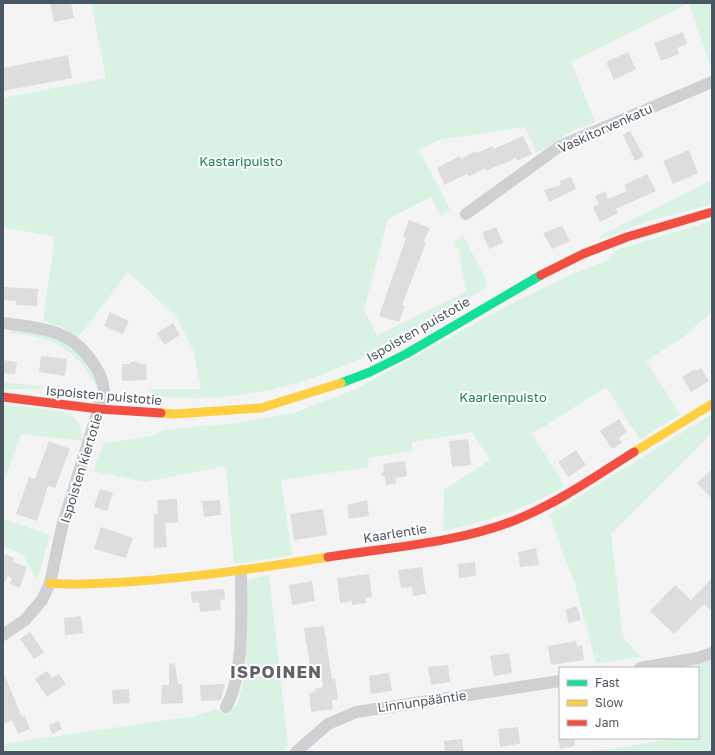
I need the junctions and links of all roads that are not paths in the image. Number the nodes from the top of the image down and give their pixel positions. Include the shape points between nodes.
1 (712, 82) edge
2 (712, 212) edge
3 (466, 214) dead end
4 (3, 323) edge
5 (3, 397) edge
6 (712, 404) edge
7 (99, 409) junction
8 (241, 571) junction
9 (50, 583) junction
10 (3, 635) edge
11 (712, 653) edge
12 (646, 667) edge
13 (559, 681) edge
14 (226, 707) dead end
15 (296, 752) edge

1 - 3 street, Vaskitorvenkatu via 560,146
2 - 7 main road, Ispoisten puistotie via 627,238 566,262 508,292 406,354 358,378 326,390 261,408 229,412 175,414
4 - 7 street, Ispoisten kiertotie via 51,330 75,342 92,361 103,381 104,391
5 - 7 main road, Ispoisten puistotie
6 - 8 main road, Kaarlentie via 554,502 516,519 437,540
7 - 9 street, Ispoisten kiertotie via 62,527
8 - 9 main road, Kaarlentie via 149,580 67,585
8 - 14 street via 238,662 232,696
9 - 10 street, Ispoisten kiertotie via 42,600 25,620
11 - 12 street
13 - 15 street, Linnunpääntie via 356,712 328,724

